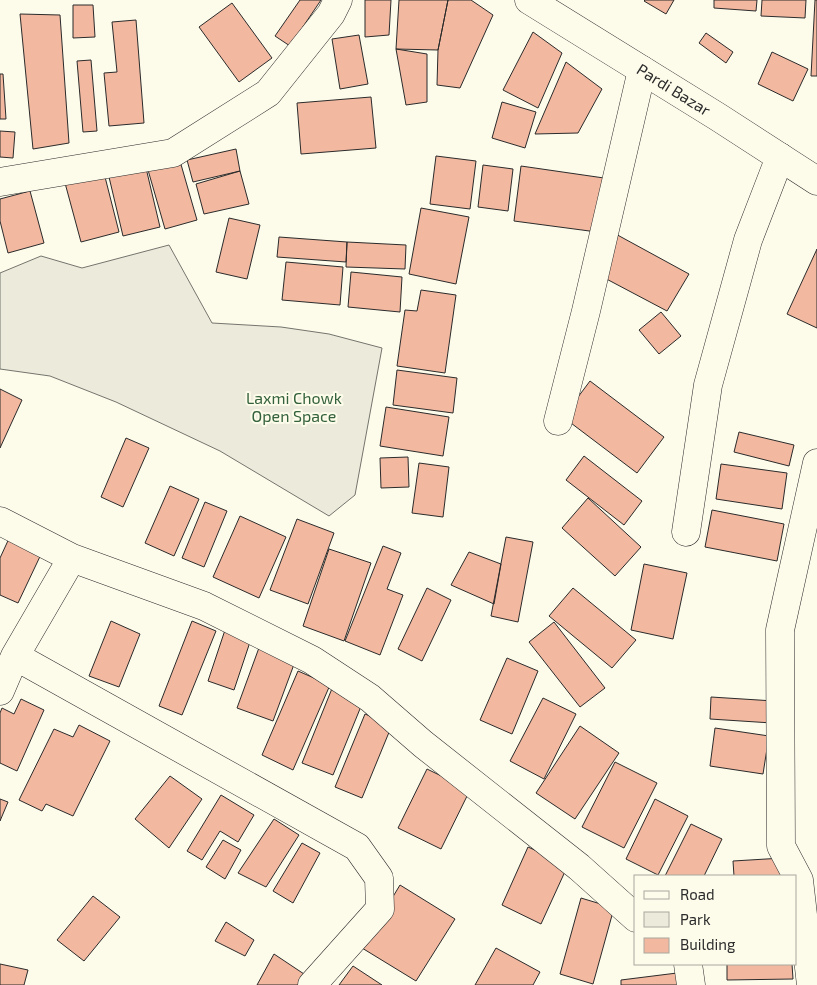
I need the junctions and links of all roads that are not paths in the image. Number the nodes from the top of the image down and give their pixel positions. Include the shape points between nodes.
1 (338, 0) edge
2 (529, 0) edge
3 (642, 70) junction
4 (780, 157) junction
5 (817, 181) edge
6 (0, 182) edge
7 (558, 420) dead end
8 (817, 463) edge
9 (0, 521) edge
10 (686, 532) dead end
11 (72, 558) junction
12 (15, 656) junction
13 (0, 691) edge
14 (796, 875) edge
15 (797, 876) edge
16 (634, 916) edge
17 (800, 921) edge
18 (688, 965) edge
19 (312, 985) edge
20 (691, 985) edge
21 (811, 985) edge

1 - 6 street via 331,14 268,93 173,153
2 - 3 street, Pardi Bazar
3 - 4 street, Pardi Bazar
3 - 7 street
4 - 5 street, Pardi Bazar
4 - 10 street via 748,240 708,385
8 - 14 street via 780,630 781,846
9 - 11 street
11 - 12 street
11 - 16 street via 204,606 312,660 370,698 579,867
12 - 13 street
12 - 19 street via 357,847 379,878 380,909
15 - 17 street
17 - 21 street
18 - 20 street

